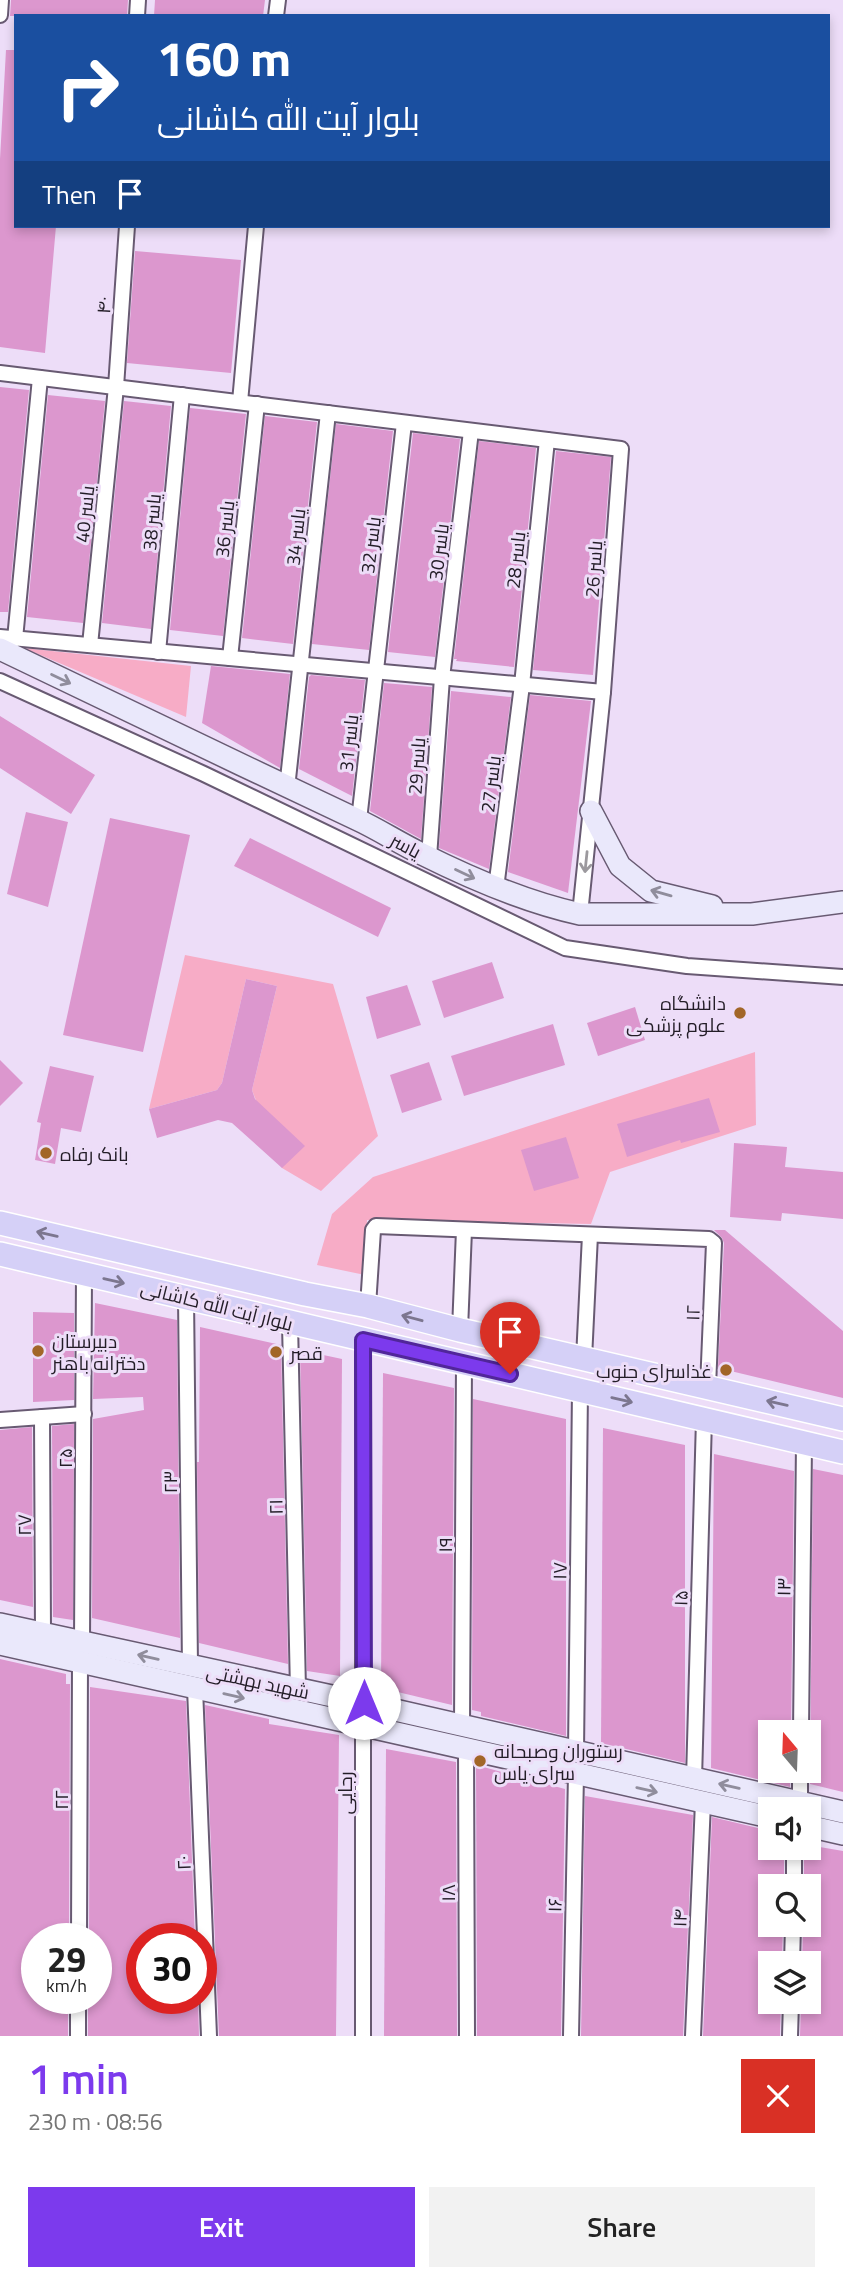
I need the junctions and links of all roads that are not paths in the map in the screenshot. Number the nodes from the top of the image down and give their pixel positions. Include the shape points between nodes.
1 (1, 0) edge
2 (0, 15) edge
3 (127, 228) edge
4 (256, 228) edge
5 (0, 373) edge
6 (40, 378) junction
7 (116, 387) junction
8 (181, 395) junction
9 (240, 402) junction
10 (257, 404) junction
11 (328, 413) junction
12 (404, 423) junction
13 (471, 431) junction
14 (547, 440) junction
15 (5, 642) edge
16 (90, 645) junction
17 (159, 652) junction
18 (230, 658) junction
19 (300, 664) junction
20 (375, 671) junction
21 (442, 678) junction
22 (0, 681) edge
23 (522, 685) junction
24 (603, 692) junction
25 (287, 788) junction
26 (591, 811) junction
27 (359, 820) junction
28 (429, 858) junction
29 (496, 888) junction
30 (843, 902) edge
31 (580, 914) junction
32 (752, 914) junction
33 (843, 977) edge
34 (0, 1223) edge
35 (464, 1230) junction
36 (590, 1235) junction
37 (0, 1254) edge
38 (84, 1273) junction
39 (187, 1297) junction
40 (368, 1306) junction
41 (290, 1323) junction
42 (460, 1330) junction
43 (363, 1340) junction
44 (584, 1359) junction
45 (464, 1363) junction
46 (708, 1387) junction
47 (580, 1390) junction
48 (84, 1414) junction
49 (42, 1417) junction
50 (704, 1419) junction
51 (843, 1419) edge
52 (0, 1420) edge
53 (804, 1443) junction
54 (843, 1452) edge
55 (0, 1624) edge
56 (43, 1633) junction
57 (0, 1644) edge
58 (81, 1652) junction
59 (190, 1666) junction
60 (195, 1688) junction
61 (298, 1690) junction
62 (364, 1703) junction
63 (801, 1720) edge
64 (364, 1726) junction
65 (462, 1727) junction
66 (466, 1749) junction
67 (576, 1763) junction
68 (694, 1779) junction
69 (777, 1797) edge
70 (703, 1802) junction
71 (821, 1807) edge
72 (843, 1812) edge
73 (758, 1815) edge
74 (821, 1829) edge
75 (843, 1834) edge
76 (79, 1923) edge
77 (78, 2014) edge
78 (791, 2014) edge
79 (78, 2036) edge
80 (209, 2036) edge
81 (363, 2036) edge
82 (467, 2036) edge
83 (571, 2036) edge
84 (693, 2036) edge
85 (790, 2036) edge

1 - 2 street
3 - 7 street, ۴۰
4 - 9 street
5 - 6 street
6 - 7 street
6 - 15 street
7 - 8 street
7 - 16 street, یاسر 40
8 - 9 street
8 - 17 street, یاسر 38
9 - 10 street
10 - 11 street
10 - 18 street, یاسر 36
11 - 12 street
11 - 19 street, یاسر 34
12 - 13 street
12 - 20 street, یاسر 32
13 - 14 street
13 - 21 street, یاسر 30
14 - 23 street, یاسر 28
14 - 24 street, یاسر 26 via 621,449
15 - 16 street
15 -> 25 main road, یاسر
16 - 17 street
17 - 18 street
18 - 19 street
19 - 20 street
19 - 25 street, یاسر 34
20 - 21 street
20 - 27 street, یاسر 31
21 - 23 street
21 - 28 street, یاسر 29
22 - 33 street via 565,948 687,967
23 - 24 street
23 - 29 street, یاسر 27
24 - 26 street, یاسر 26
25 - 27 main road, یاسر
26 -> 31 street
32 -> 26 main road via 651,891 620,866
27 - 28 main road, یاسر
28 -> 29 main road, یاسر
29 - 31 main road, یاسر
30 - 32 main road, یاسر
31 - 32 main road, یاسر
40 -> 34 main road, بلوار آیت الله کاشانی
35 - 36 street
35 - 40 street via 374,1227
35 - 42 street
36 - 44 street
36 - 46 street, ۱۲ via 713,1240
37 - 38 main road, بلوار آیت الله کاشانی
38 -> 39 main road, بلوار آیت الله کاشانی
38 - 48 street, ۲۵
39 - 41 main road, بلوار آیت الله کاشانی
39 - 59 street, ۲۳
42 -> 40 main road, بلوار آیت الله کاشانی
41 - 43 main road, بلوار آیت الله کاشانی
41 - 61 street, ۲۱
42 - 44 main road, بلوار آیت الله کاشانی
43 - 45 main road, بلوار آیت الله کاشانی
43 - 62 street, رجایی
44 - 46 main road, بلوار آیت الله کاشانی
45 - 47 main road, بلوار آیت الله کاشانی
45 - 65 street, ۱۹
51 -> 46 main road, بلوار آیت الله کاشانی
47 -> 50 main road, بلوار آیت الله کاشانی
47 - 67 street, ۱۷
48 - 49 street
48 - 58 street, ۲۵
49 - 52 street
49 - 56 street, ۲۷
50 - 53 main road, بلوار آیت الله کاشانی
50 - 68 street, ۱۵
53 - 54 main road, بلوار آیت الله کاشانی
53 - 63 street, ۱۳
55 - 56 main road, شهید بهشتی
56 - 58 main road, شهید بهشتی
57 - 58 main road, شهید بهشتی
59 -> 58 main road, شهید بهشتی
58 - 60 main road, شهید بهشتی
58 - 76 street, ۲۲
59 - 61 main road, شهید بهشتی
60 -> 64 main road, شهید بهشتی
60 - 80 street, ۲۰
61 - 62 main road, شهید بهشتی
62 - 64 street, رجایی
62 - 65 main road, شهید بهشتی
64 - 66 main road, شهید بهشتی
64 - 81 street, رجایی
65 - 67 main road, شهید بهشتی
66 - 67 main road, شهید بهشتی
66 - 82 street, ۱۸
67 - 68 main road, شهید بهشتی
67 -> 70 main road, شهید بهشتی
67 - 83 street, ۱۶
69 -> 68 main road, شهید بهشتی
70 - 73 main road, شهید بهشتی
70 - 84 street, ۱۴
71 - 72 main road, شهید بهشتی
74 - 75 main road
77 - 79 street
78 - 85 street

